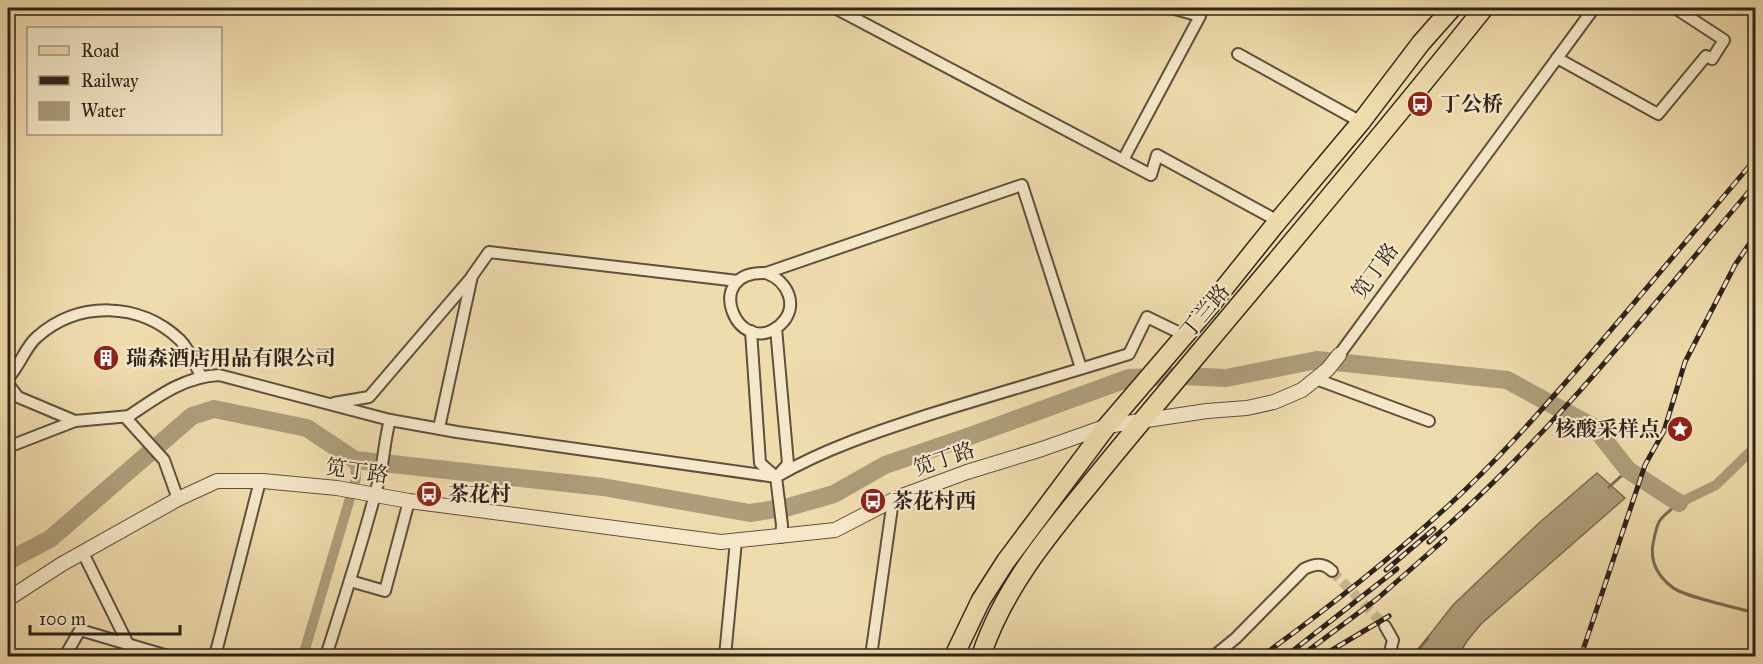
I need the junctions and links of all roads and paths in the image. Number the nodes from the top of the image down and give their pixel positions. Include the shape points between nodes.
1 (835, 8) edge
2 (1171, 8) edge
3 (1452, 8) edge
4 (1484, 8) edge
5 (1594, 8) edge
6 (1675, 8) edge
7 (1238, 54) dead end
8 (1557, 58) junction
9 (1361, 122) junction
10 (1123, 160) junction
11 (1278, 220) junction
12 (766, 273) junction
13 (472, 276) junction
14 (738, 281) junction
15 (776, 328) junction
16 (751, 331) junction
17 (1184, 335) junction
18 (1339, 355) joint
19 (1081, 368) junction
20 (201, 376) junction
21 (8, 378) edge
22 (1316, 380) junction
23 (8, 384) edge
24 (329, 404) junction
25 (130, 416) junction
26 (390, 420) junction
27 (1142, 420) junction
28 (75, 421) junction
29 (1429, 421) dead end
30 (1107, 426) junction
31 (439, 428) junction
32 (8, 447) edge
33 (776, 477) junction
34 (260, 482) junction
35 (377, 488) junction
36 (178, 499) junction
37 (893, 500) junction
38 (409, 501) junction
39 (781, 531) junction
40 (736, 540) junction
41 (83, 553) junction
42 (1332, 571) tunnel mouth
43 (350, 581) junction
44 (8, 599) edge
45 (1385, 626) tunnel mouth
46 (128, 651) edge
47 (65, 657) edge
48 (168, 657) edge
49 (215, 657) edge
50 (326, 657) edge
51 (725, 657) edge
52 (871, 657) edge
53 (954, 657) edge
54 (981, 657) edge
55 (1214, 657) edge
56 (1389, 657) edge

1 - 10 street
2 - 10 street via 1200,16
3 - 9 main road, 丁兰路
4 - 27 main road, 丁兰路
5 - 8 street, 笕丁路
6 - 8 street via 1724,40 1712,59 1706,56 1659,114
7 - 9 street
8 - 18 street, 笕丁路
9 - 11 main road, 丁兰路
10 - 11 street via 1151,175 1157,155
11 - 17 main road, 丁兰路
12 - 14 street via 756,272
12 - 15 street via 776,277 789,292 788,313
12 - 19 street via 1022,185
13 - 14 street via 489,252
13 - 24 street via 369,397
13 - 31 street
14 - 16 street via 732,290 731,310 735,319
15 - 16 street via 768,332
15 - 33 street via 788,464
16 - 33 street via 760,463
17 - 19 street via 1147,317 1129,354
17 - 30 main road, 丁兰路
18 - 22 street, 笕丁路
19 - 33 street via 876,432 804,461
20 - 21 street via 181,341 147,317 102,309 70,316 36,337
20 - 24 street via 219,375
20 - 25 street via 175,385
22 - 27 street, 笕丁路 via 1274,402
22 - 29 street
23 - 28 street via 18,397
24 - 26 street
25 - 28 street
25 - 36 street via 126,418 164,460
26 - 31 street
26 - 35 street
27 - 30 street, 笕丁路
27 - 54 main road, 丁兰路 via 1018,579 990,630
28 - 32 street
30 - 37 street, 笕丁路
30 - 53 main road, 丁兰路 via 1006,561 981,600
31 - 33 street
33 - 39 street
34 - 35 street, 笕丁路 via 360,492
34 - 36 street, 笕丁路 via 217,481
34 - 49 street
35 - 38 street, 笕丁路
35 - 43 street
36 - 41 street, 笕丁路
37 - 39 street, 笕丁路 via 835,530
37 - 52 street
38 - 40 street, 笕丁路 via 721,542
38 - 43 street via 385,591
39 - 40 street, 笕丁路
40 - 51 street
41 - 44 street, 笕丁路
41 - 46 street
42 - 55 street via 1315,564 1304,569
43 - 50 street
45 - 56 street via 1393,640
46 - 47 street via 80,630
46 - 48 street

